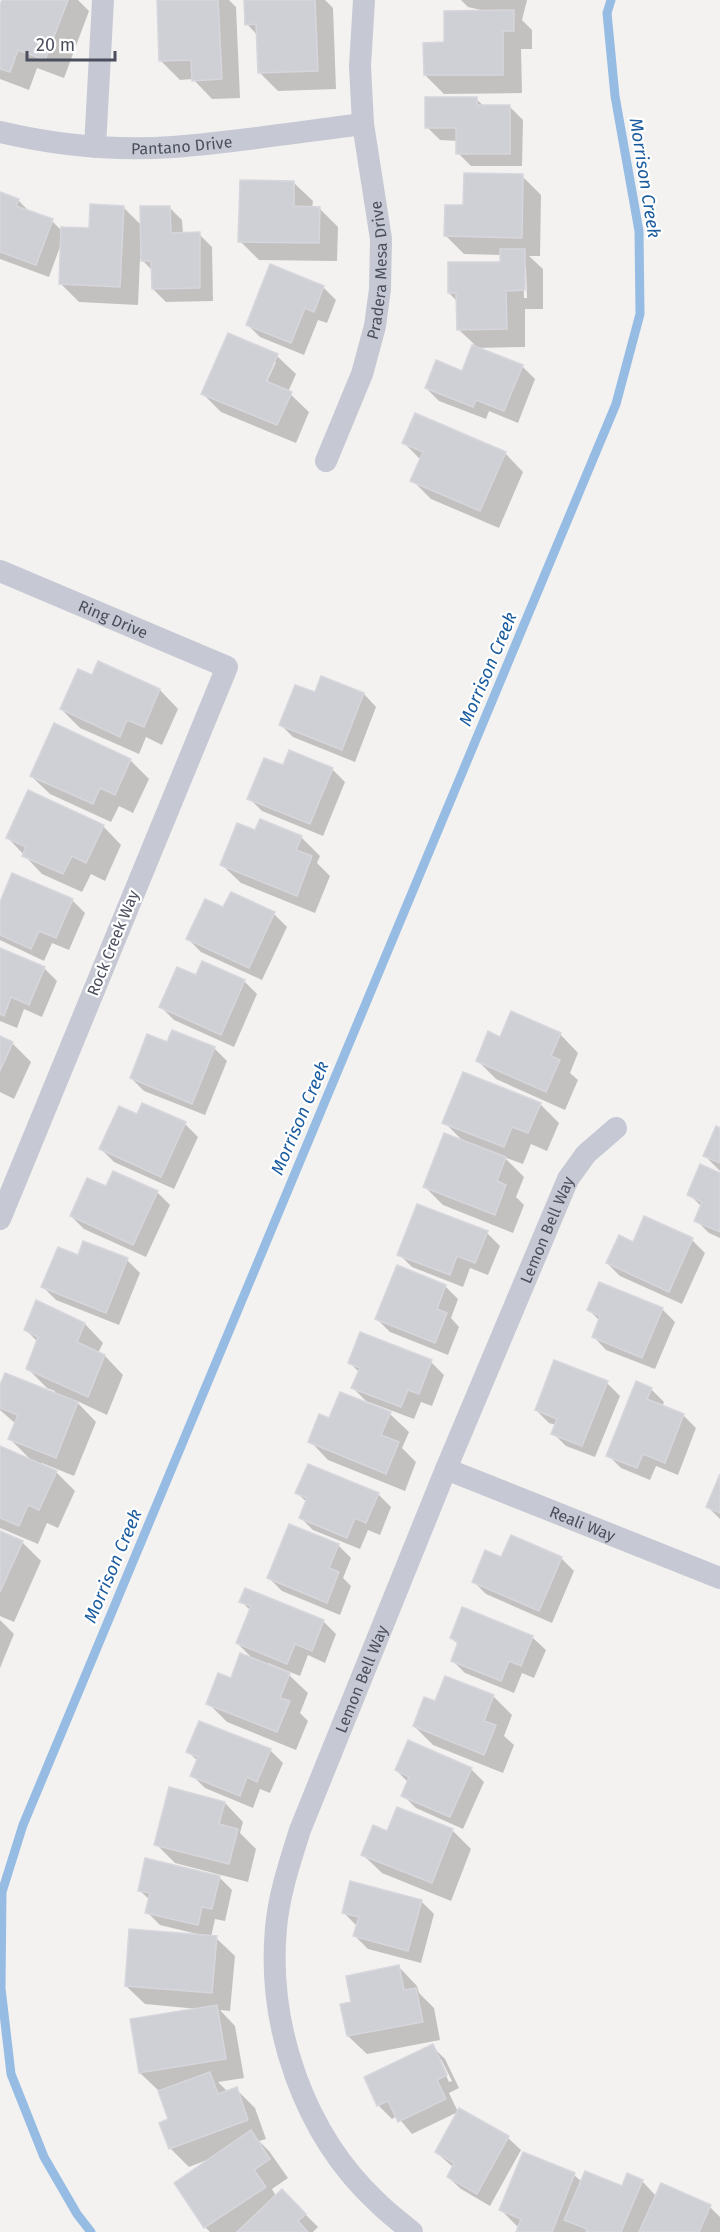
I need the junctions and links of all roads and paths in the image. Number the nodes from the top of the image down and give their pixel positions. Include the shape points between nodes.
1 (103, 0) edge
2 (364, 0) edge
3 (363, 124) junction
4 (0, 132) edge
5 (95, 147) junction
6 (326, 461) dead end
7 (0, 571) edge
8 (227, 667) joint
9 (616, 1128) dead end
10 (0, 1219) edge
11 (446, 1469) junction
12 (720, 1578) edge
13 (412, 2232) edge

1 - 5 street
2 - 3 street, Pradera Mesa Drive via 360,66
3 - 5 street, Pantano Drive via 172,147
3 - 6 street, Pradera Mesa Drive via 381,240 380,289 362,374
4 - 5 street, Pantano Drive
7 - 8 street, Ring Drive
8 - 10 street, Rock Creek Way
9 - 11 street, Lemon Bell Way via 586,1154 568,1179
11 - 12 street, Reali Way
11 - 13 street, Lemon Bell Way via 300,1830 285,1875 276,1927 275,1975 280,2022 294,2073 313,2116 337,2156 375,2201

